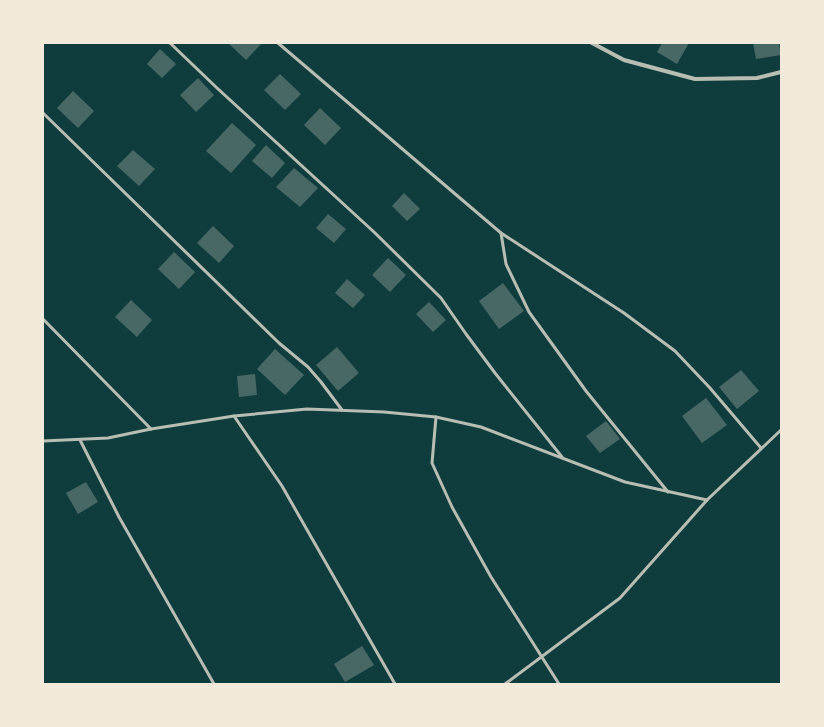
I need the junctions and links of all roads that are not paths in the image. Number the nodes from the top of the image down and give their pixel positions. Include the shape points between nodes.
1 (170, 43) edge
2 (278, 43) edge
3 (592, 43) edge
4 (781, 72) edge
5 (43, 113) edge
6 (501, 233) junction
7 (43, 319) edge
8 (342, 410) junction
9 (234, 416) junction
10 (436, 417) junction
11 (151, 428) junction
12 (781, 430) edge
13 (80, 440) junction
14 (43, 441) edge
15 (761, 448) junction
16 (563, 458) junction
17 (668, 492) junction
18 (707, 500) junction
19 (541, 656) junction
20 (214, 684) edge
21 (395, 684) edge
22 (505, 684) edge
23 (559, 684) edge

1 - 16 lane via 374,232 441,298 495,373
2 - 6 lane
3 - 4 street via 624,60 695,79 757,78
5 - 8 lane via 279,342 308,367
6 - 15 lane via 624,313 676,351
6 - 17 lane via 506,264 529,312 586,391
7 - 11 lane
8 - 9 lane via 307,409
8 - 10 lane
9 - 11 lane
9 - 21 lane via 282,486
10 - 16 lane via 481,427
10 - 19 lane via 432,463 446,495 490,577
11 - 13 lane via 108,438
12 - 15 lane
13 - 14 lane
13 - 20 lane via 119,517
15 - 18 lane
16 - 17 lane via 603,475
17 - 18 lane
18 - 19 lane via 620,598
19 - 22 lane
19 - 23 lane

